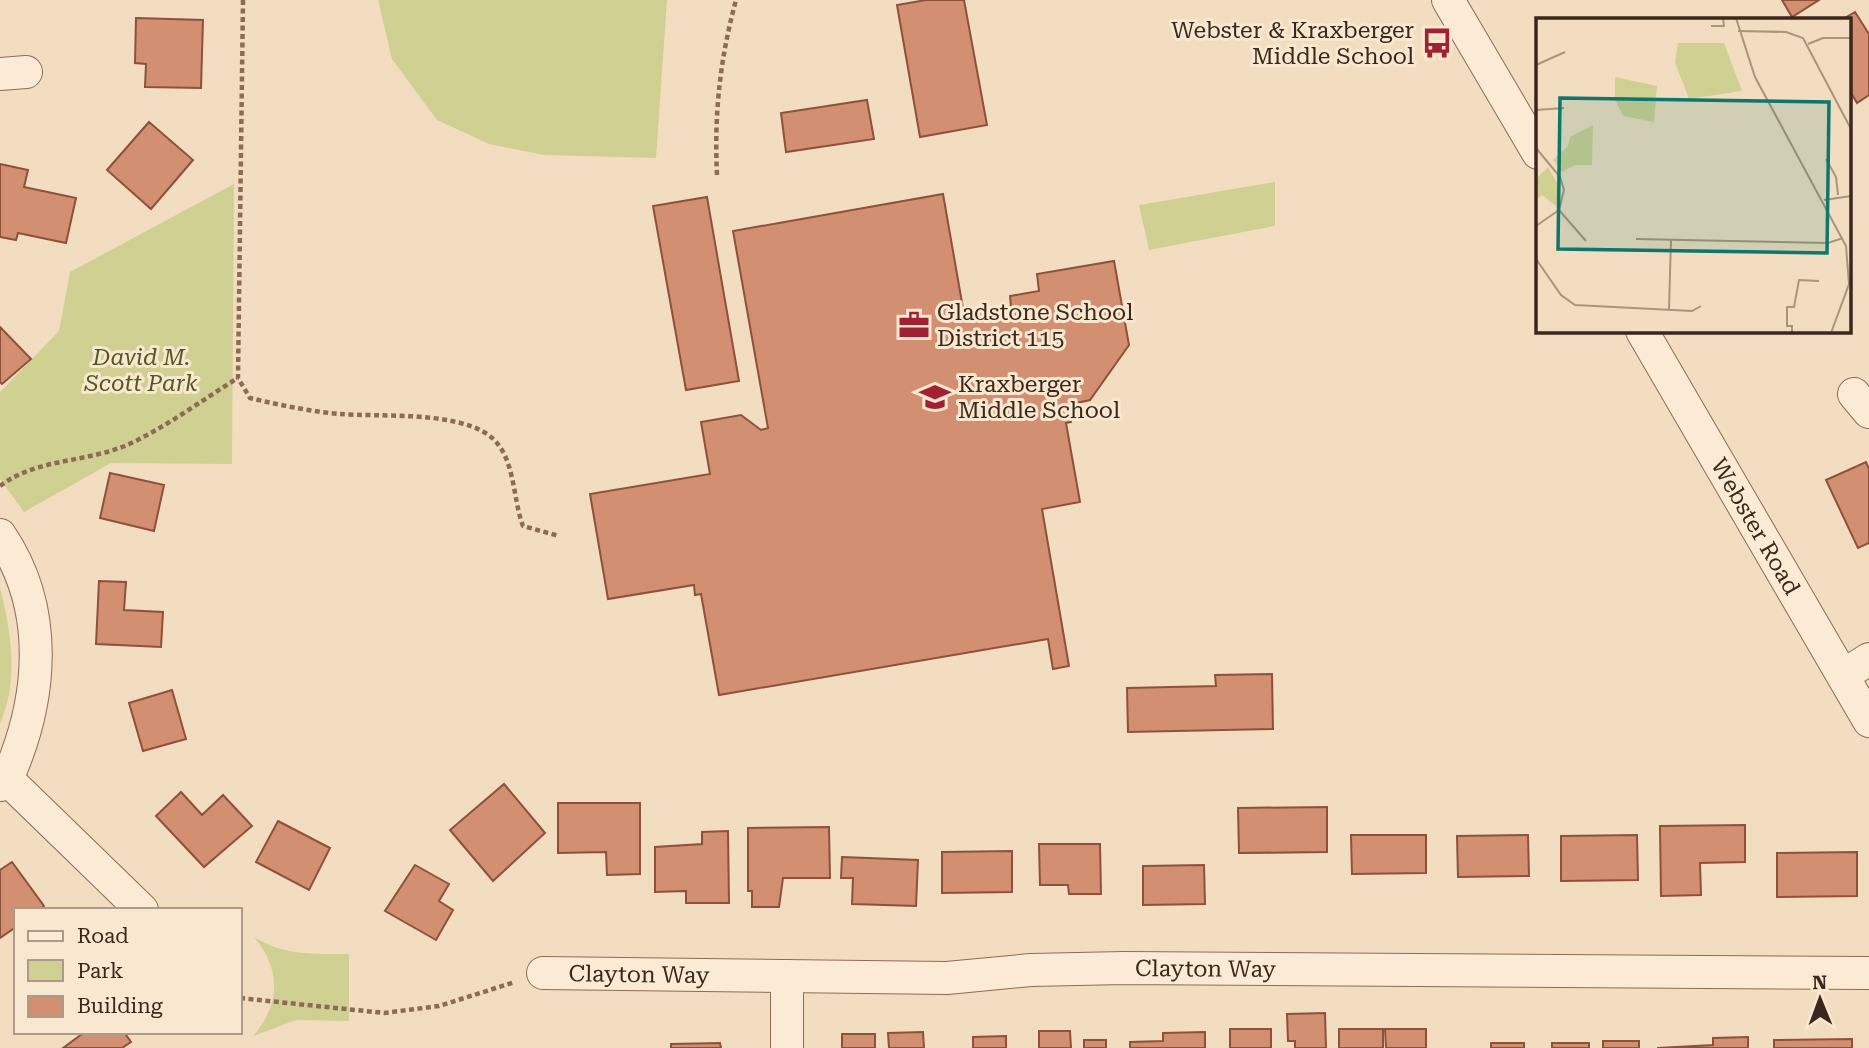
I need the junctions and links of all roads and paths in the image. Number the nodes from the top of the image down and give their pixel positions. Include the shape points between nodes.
1 (243, 0) edge
2 (736, 0) edge
3 (1448, 0) edge
4 (1536, 150) edge
5 (717, 175) dead end
6 (1643, 332) edge
7 (238, 378) junction
8 (0, 486) edge
9 (0, 536) edge
10 (559, 536) dead end
11 (1856, 667) edge
12 (1869, 721) edge
13 (3, 782) edge
14 (140, 908) edge
15 (542, 973) joint
16 (1869, 973) edge
17 (787, 976) junction
18 (242, 998) edge
19 (787, 1048) edge

1 - 7 path
2 - 5 path via 716,94
3 - 4 street
6 - 11 street, Webster Road
7 - 8 path via 127,445 61,464 34,466
7 - 10 path via 250,398 287,407 447,420 487,434 508,466 523,526
9 - 13 street via 26,589 36,642 30,721
11 - 12 street, Webster Road
13 - 14 street
15 - 17 street, Clayton Way
15 - 18 path via 439,1006 384,1013
16 - 17 street, Clayton Way via 1124,968 947,978
17 - 19 street

